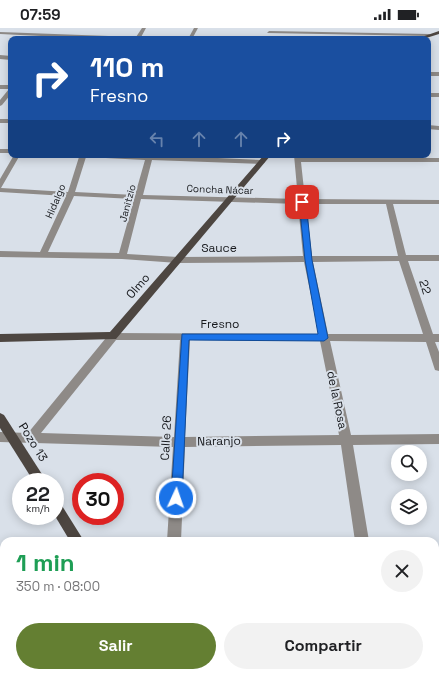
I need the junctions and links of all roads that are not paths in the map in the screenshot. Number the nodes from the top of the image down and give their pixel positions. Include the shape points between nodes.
1 (63, 28) edge
2 (269, 30) edge
3 (354, 30) edge
4 (439, 32) edge
5 (0, 33) edge
6 (429, 35) joint
7 (32, 36) edge
8 (56, 36) edge
9 (8, 94) edge
10 (0, 104) edge
11 (15, 158) edge
12 (82, 158) edge
13 (148, 158) edge
14 (220, 158) edge
15 (265, 158) edge
16 (297, 158) edge
17 (344, 158) edge
18 (439, 160) edge
19 (262, 162) junction
20 (0, 186) edge
21 (0, 190) edge
22 (71, 194) junction
23 (139, 196) junction
24 (229, 199) junction
25 (302, 202) junction
26 (389, 202) junction
27 (439, 202) edge
28 (0, 254) edge
29 (43, 254) junction
30 (122, 256) junction
31 (439, 258) edge
32 (403, 259) junction
33 (178, 260) junction
34 (308, 260) junction
35 (113, 336) junction
36 (185, 337) junction
37 (0, 338) edge
38 (324, 338) junction
39 (428, 338) junction
40 (439, 338) edge
41 (439, 367) edge
42 (0, 418) edge
43 (0, 437) edge
44 (13, 437) junction
45 (31, 437) junction
46 (439, 439) edge
47 (346, 440) junction
48 (179, 442) junction
49 (35, 473) edge
50 (64, 520) edge
51 (75, 537) edge
52 (174, 537) edge
53 (361, 537) edge

1 - 8 street
2 - 3 street
3 - 6 street
4 - 6 main road
5 - 7 street
9 - 10 street
11 - 20 street
12 - 22 street, Hidalgo
13 - 23 street, Janitzio
14 - 19 street
15 - 19 main road, Olmo
16 - 25 street, de la Rosa
17 - 18 street
19 - 24 main road, Olmo
21 - 22 street, Concha Nácar
22 - 23 street, Concha Nácar
22 - 29 street, Hidalgo
23 - 24 street, Concha Nácar
23 - 30 street, Janitzio
24 - 25 street, Concha Nácar
24 - 33 main road, Olmo
25 - 26 street, Concha Nácar
25 - 34 street, de la Rosa
26 - 27 street, Concha Nácar
26 - 32 street, 22
28 - 29 street, Sauce
29 - 30 street, Sauce
30 - 33 street, Sauce
31 - 32 street, Sauce
32 - 34 street, Sauce
32 - 39 street, 22
33 - 34 street, Sauce
33 - 35 main road, Olmo
34 - 38 street, de la Rosa
35 - 36 street, Fresno
35 - 37 main road, Fresno
35 - 45 street, Olmo
36 - 38 street, Fresno
36 - 48 street, Calle 26
38 - 39 street, Fresno
38 - 47 street, de la Rosa
39 - 40 street, Fresno
39 - 41 street, 22
42 - 44 main road, Pozo 13
43 - 44 street, Naranjo
44 - 45 street, Naranjo
44 - 49 main road, Pozo 13
45 - 48 street, Naranjo
46 - 47 street, Naranjo
47 - 48 street, Naranjo
47 - 53 street, de la Rosa
48 - 52 street, Calle 26
50 - 51 main road

